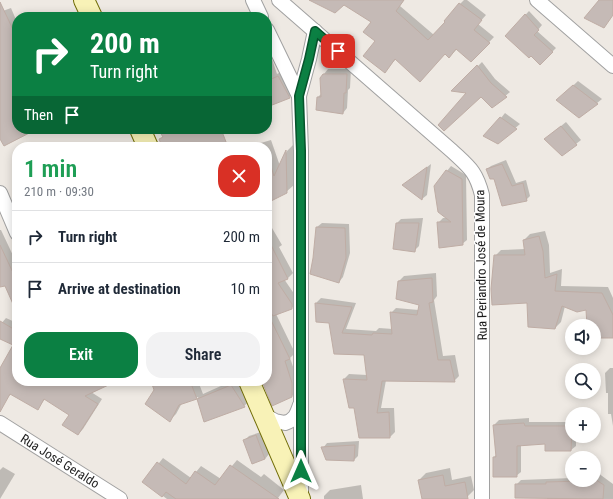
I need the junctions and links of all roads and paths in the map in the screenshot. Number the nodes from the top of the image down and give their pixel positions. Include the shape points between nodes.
1 (84, 0) edge
2 (253, 0) edge
3 (279, 0) edge
4 (537, 0) edge
5 (90, 12) edge
6 (259, 12) edge
7 (315, 31) junction
8 (272, 40) edge
9 (613, 66) edge
10 (299, 96) junction
11 (0, 193) edge
12 (12, 221) edge
13 (251, 386) edge
14 (301, 400) junction
15 (264, 415) junction
16 (0, 423) edge
17 (120, 499) edge
18 (300, 499) edge
19 (482, 499) edge

1 - 5 main road
2 - 6 street
3 - 7 street, Rua Periandro José de Moura
4 - 9 street
7 - 10 street
7 - 19 street, Rua Periandro José de Moura via 452,151 472,170 478,180 482,195
8 - 10 street
10 - 14 street
11 - 12 street
13 - 15 main road
14 - 15 street via 298,413 290,422 285,424
14 - 18 street
15 - 18 main road
16 - 17 street, Rua José Geraldo

